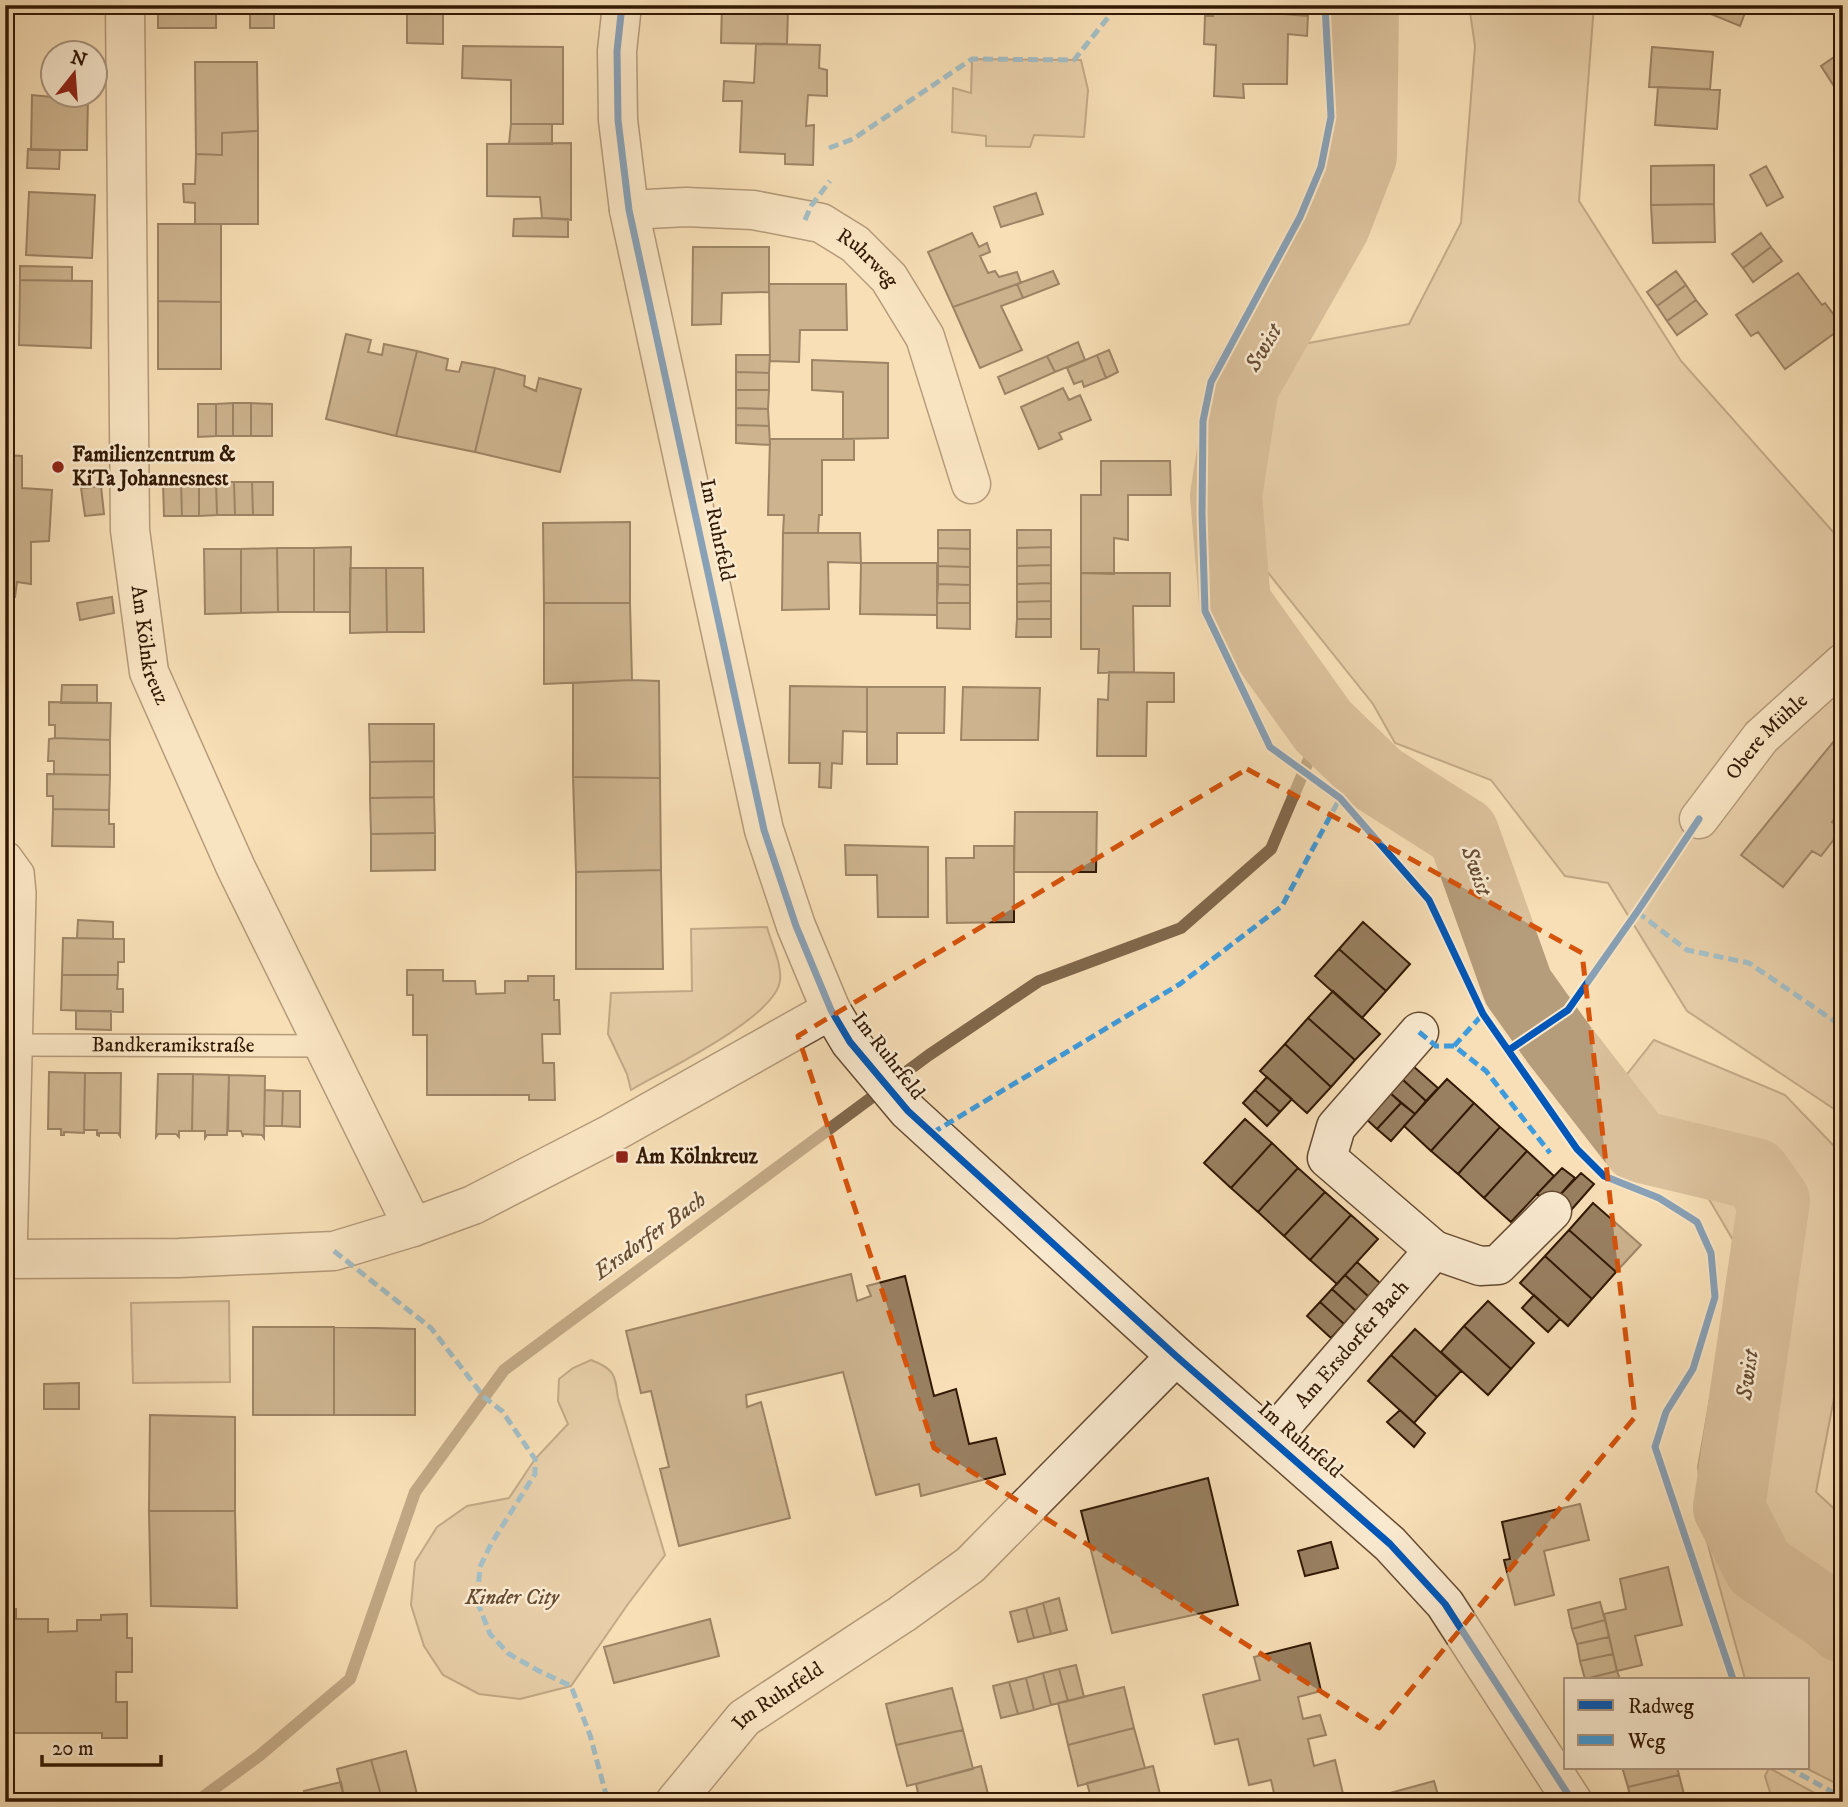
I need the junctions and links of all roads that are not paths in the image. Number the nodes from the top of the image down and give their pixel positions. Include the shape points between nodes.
1 (125, 5) edge
2 (622, 5) edge
3 (629, 210) junction
4 (971, 484) dead end
5 (1843, 663) edge
6 (1699, 818) dead end
7 (5, 853) edge
8 (840, 1026) junction
9 (1419, 1032) dead end
10 (23, 1045) junction
11 (323, 1046) junction
12 (1552, 1211) dead end
13 (414, 1227) junction
14 (1434, 1250) junction
15 (11, 1259) edge
16 (1176, 1356) junction
17 (1271, 1438) junction
18 (675, 1802) edge
19 (1573, 1802) edge

1 - 11 street, Am Kölnkreuz via 130,530 149,672 236,868
2 - 3 street, Im Ruhrfeld via 618,120
3 - 4 street, Ruhrweg via 753,210 821,223 855,244 889,278 925,337
3 - 8 street, Im Ruhrfeld via 764,830 796,926
5 - 6 street, Obere Mühle via 1761,737
7 - 10 lane via 23,872 26,893
8 - 13 street via 473,1205
8 - 16 street, Im Ruhrfeld via 908,1111
9 - 14 street via 1336,1127 1327,1158
10 - 11 lane, Bandkeramikstraße
10 - 15 lane
11 - 13 street, Am Kölnkreuz
12 - 14 street via 1498,1265 1480,1266
13 - 15 street via 334,1251
14 - 17 street, Am Ersdorfer Bach
16 - 17 street, Im Ruhrfeld
16 - 18 street, Im Ruhrfeld via 970,1565 744,1718
17 - 19 street, Im Ruhrfeld via 1390,1544 1445,1604

